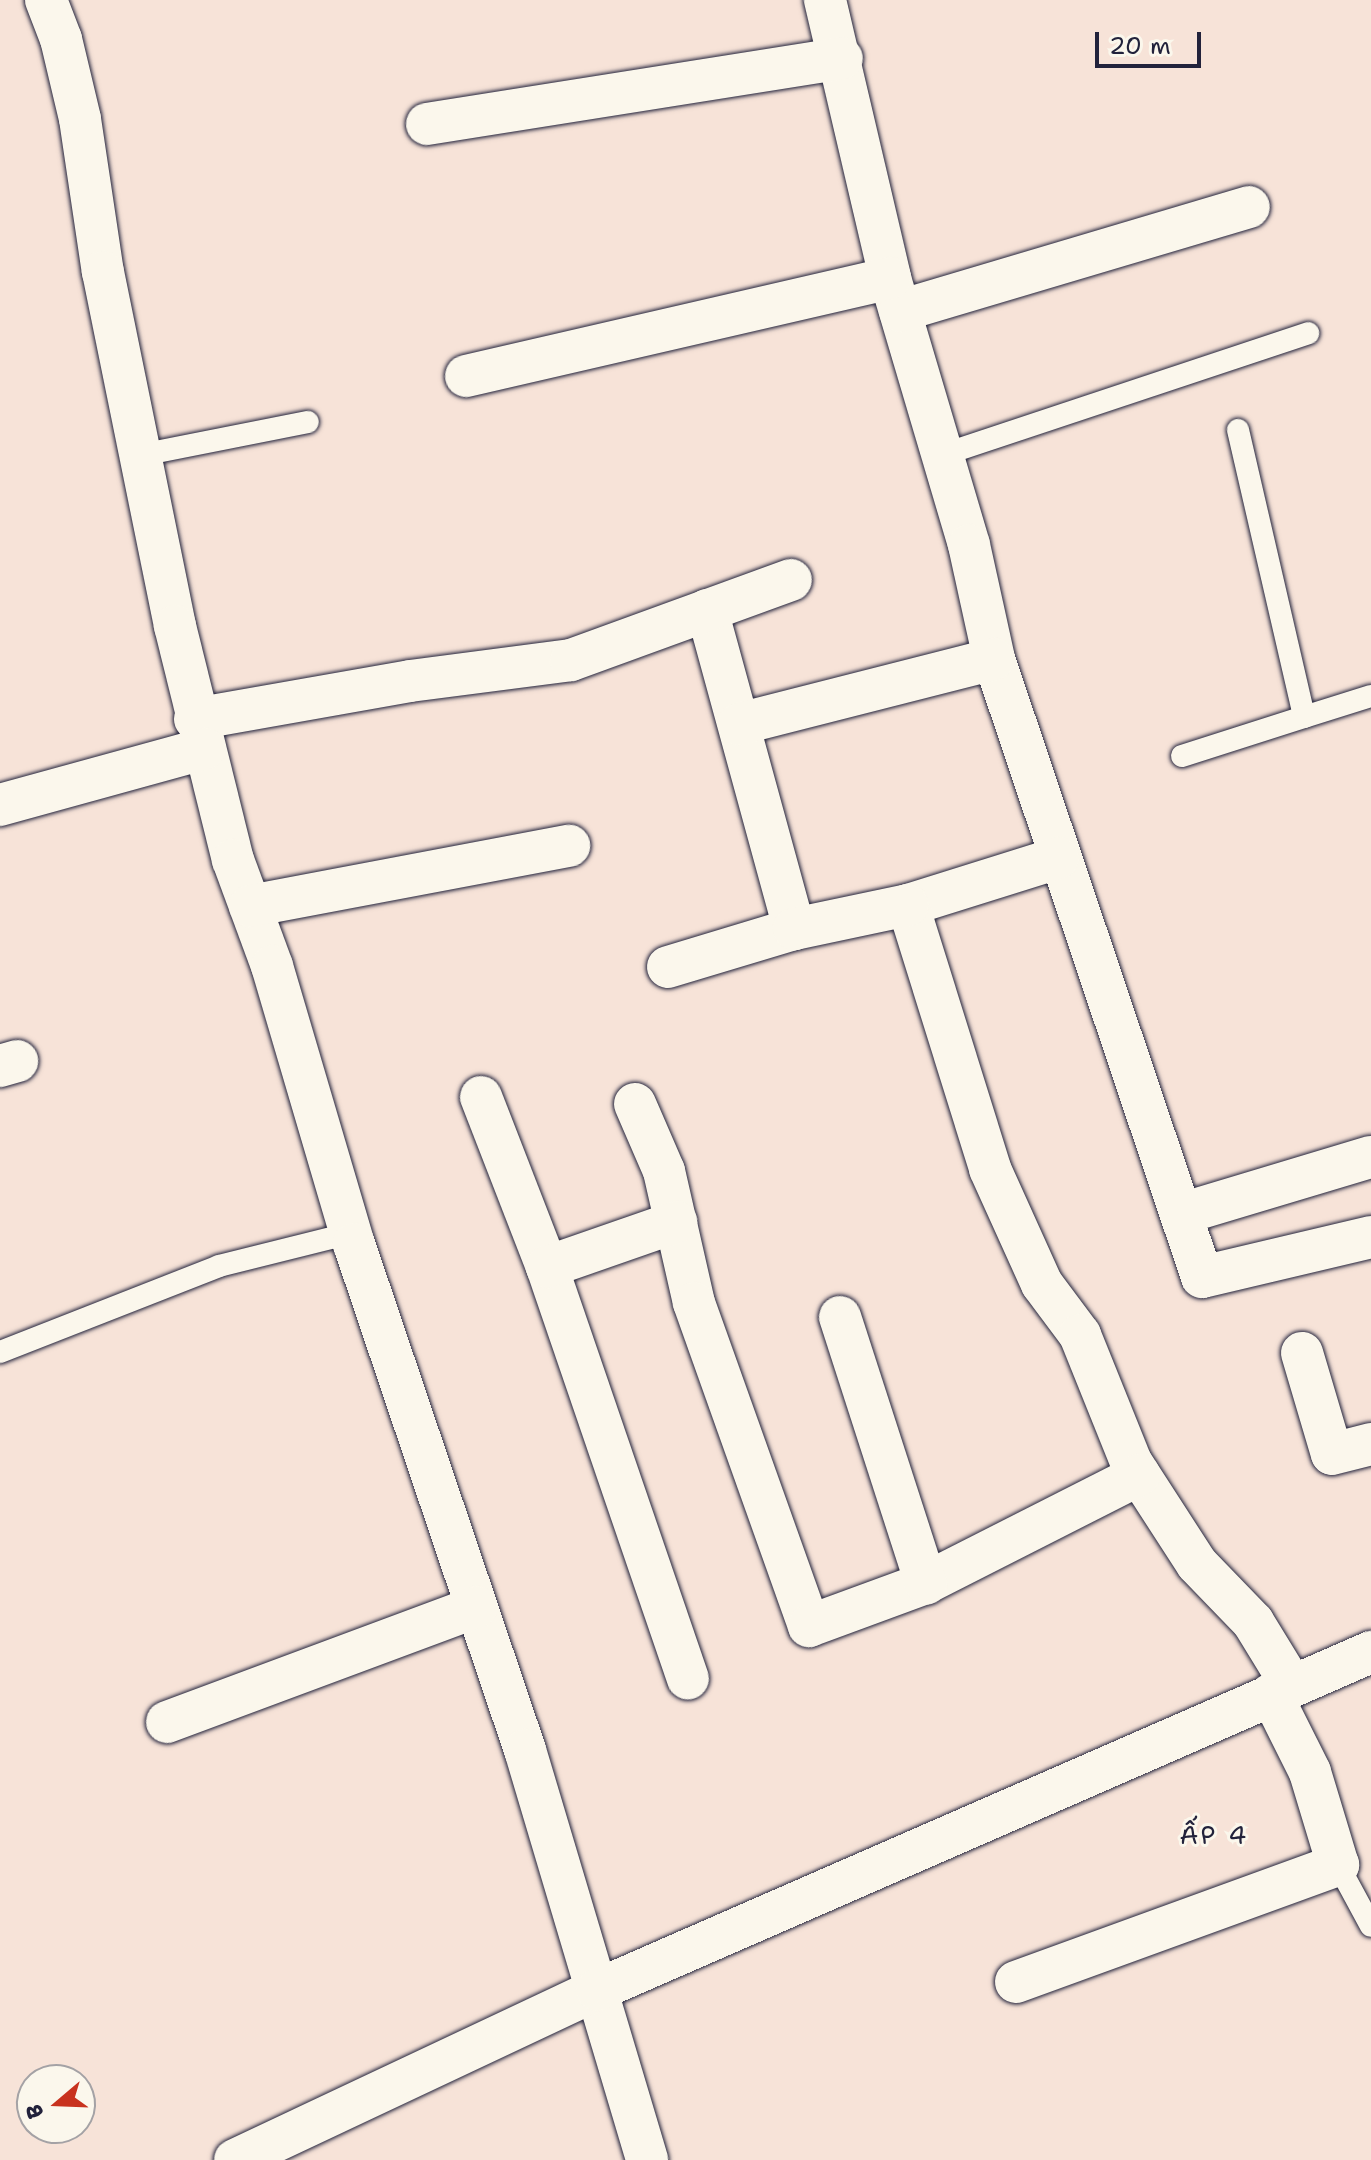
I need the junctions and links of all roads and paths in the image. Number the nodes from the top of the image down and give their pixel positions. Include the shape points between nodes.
1 (46, 0) edge
2 (825, 0) edge
3 (842, 58) junction
4 (427, 124) dead end
5 (1249, 207) dead end
6 (895, 295) junction
7 (1308, 333) dead end
8 (466, 376) dead end
9 (308, 422) dead end
10 (1238, 430) dead end
11 (141, 455) junction
12 (942, 455) junction
13 (791, 580) dead end
14 (707, 610) junction
15 (994, 659) junction
16 (1371, 696) edge
17 (1304, 717) junction
18 (739, 724) junction
19 (200, 734) junction
20 (1182, 756) dead end
21 (0, 805) edge
22 (569, 846) dead end
23 (1058, 858) junction
24 (908, 905) junction
25 (250, 906) junction
26 (794, 929) junction
27 (668, 967) dead end
28 (481, 1097) dead end
29 (635, 1104) dead end
30 (1371, 1157) edge
31 (1184, 1213) junction
32 (676, 1222) junction
33 (351, 1233) junction
34 (1371, 1237) edge
35 (547, 1267) junction
36 (840, 1317) dead end
37 (0, 1352) edge
38 (1302, 1353) dead end
39 (1371, 1444) edge
40 (1139, 1475) junction
41 (926, 1583) junction
42 (476, 1607) junction
43 (1371, 1652) edge
44 (688, 1678) dead end
45 (1281, 1689) junction
46 (167, 1722) dead end
47 (1338, 1865) junction
48 (1371, 1926) edge
49 (1016, 1982) dead end
50 (597, 1990) junction
51 (235, 2160) edge
52 (647, 2160) edge

1 - 11 street via 80,119 103,272
2 - 3 street
3 - 4 street
3 - 6 street
5 - 6 street
6 - 8 street
6 - 12 street
7 - 12 lane
9 - 11 lane
10 - 17 lane
11 - 19 street
12 - 15 street
13 - 14 street
14 - 18 street
14 - 19 street via 571,660 410,681
15 - 18 street
15 - 23 street
16 - 17 lane
17 - 20 lane
18 - 26 street
19 - 21 street
19 - 25 street
22 - 25 street
23 - 24 street
23 - 31 street
24 - 26 street
24 - 40 street via 990,1169 1042,1284 1080,1335
25 - 33 street
26 - 27 street
28 - 35 street
29 - 32 street via 664,1171
30 - 31 street
31 - 34 street via 1202,1277
32 - 35 street
32 - 41 street via 694,1303 809,1626
33 - 37 lane via 219,1266
33 - 42 street
35 - 44 street
36 - 41 street
38 - 39 street via 1332,1454
40 - 41 street
40 - 45 street via 1197,1564 1253,1622
42 - 46 street
42 - 50 street
43 - 45 street
45 - 47 street
45 - 50 street
47 - 48 lane
47 - 49 street
50 - 51 street
50 - 52 street

